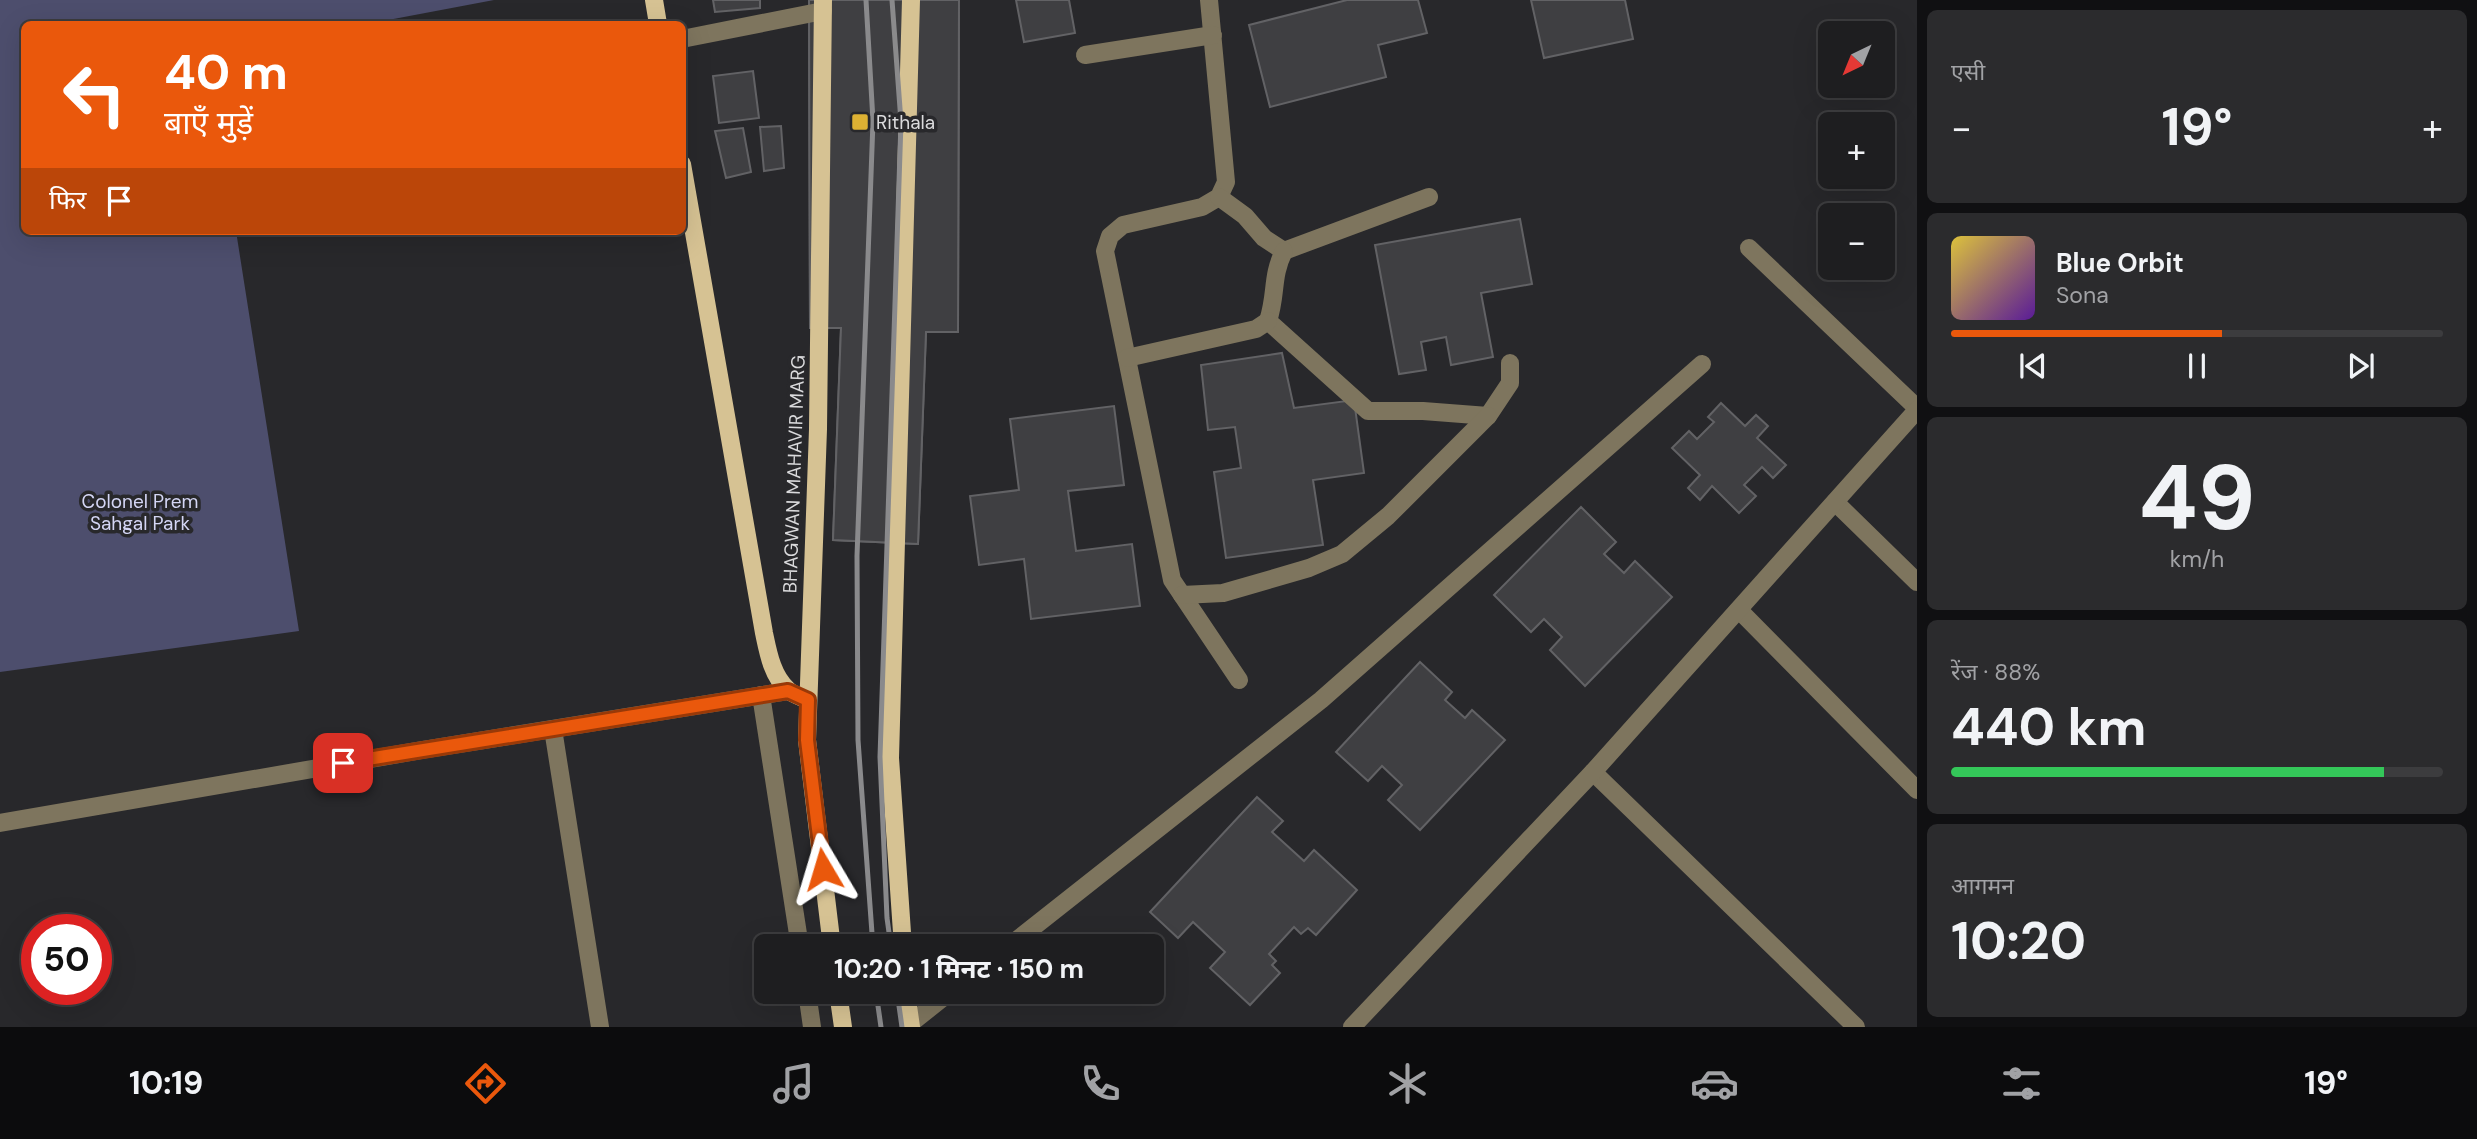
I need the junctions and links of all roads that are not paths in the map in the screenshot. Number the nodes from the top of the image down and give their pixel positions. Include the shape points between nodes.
1 (654, 0) edge
2 (911, 0) edge
3 (1209, 0) edge
4 (823, 6) edge
5 (658, 21) edge
6 (1213, 35) junction
7 (686, 38) edge
8 (1085, 55) dead end
9 (686, 187) edge
10 (1219, 197) junction
11 (1429, 197) dead end
12 (1749, 248) dead end
13 (1284, 251) junction
14 (1268, 321) junction
15 (1127, 358) junction
16 (1510, 363) dead end
17 (1702, 364) dead end
18 (1917, 409) edge
19 (1488, 416) junction
20 (1835, 502) junction
21 (1917, 582) edge
22 (1182, 595) junction
23 (1739, 610) junction
24 (1239, 680) dead end
25 (788, 691) junction
26 (761, 695) junction
27 (808, 700) junction
28 (553, 729) junction
29 (1594, 772) junction
30 (1917, 790) edge
31 (0, 822) edge
32 (798, 934) edge
33 (830, 934) edge
34 (901, 934) edge
35 (1025, 934) edge
36 (809, 1004) edge
37 (840, 1004) edge
38 (908, 1004) edge
39 (936, 1004) edge
40 (911, 1025) edge
41 (600, 1027) edge
42 (812, 1027) edge
43 (843, 1027) edge
44 (1352, 1027) edge
45 (1856, 1027) edge

1 - 5 main road
2 - 34 main road via 890,758
3 - 6 street
4 - 7 street
4 - 27 main road, BHAGWAN MAHAVIR MARG via 818,429
6 - 8 street
6 - 10 street via 1226,182
9 - 25 main road via 764,633 770,657
10 - 13 street
10 - 15 street via 1202,207 1123,225 1110,236 1105,251
11 - 13 street
12 - 18 street
13 - 14 street via 1276,266 1275,300
14 - 15 street via 1256,329
14 - 19 street via 1368,411
15 - 22 street via 1172,580
16 - 19 street via 1510,383
17 - 35 street via 1311,709
18 - 20 street
19 - 22 street via 1388,516 1342,554 1223,593
20 - 21 street
20 - 23 street
22 - 24 street
23 - 29 street
23 - 30 street
25 - 26 street
25 - 27 main road
26 - 28 street
26 - 32 street
27 - 33 main road, BHAGWAN MAHAVIR MARG via 807,740
28 - 31 street
28 - 41 street
29 - 44 street
29 - 45 street
36 - 42 street
37 - 43 main road
38 - 40 main road
39 - 40 street

